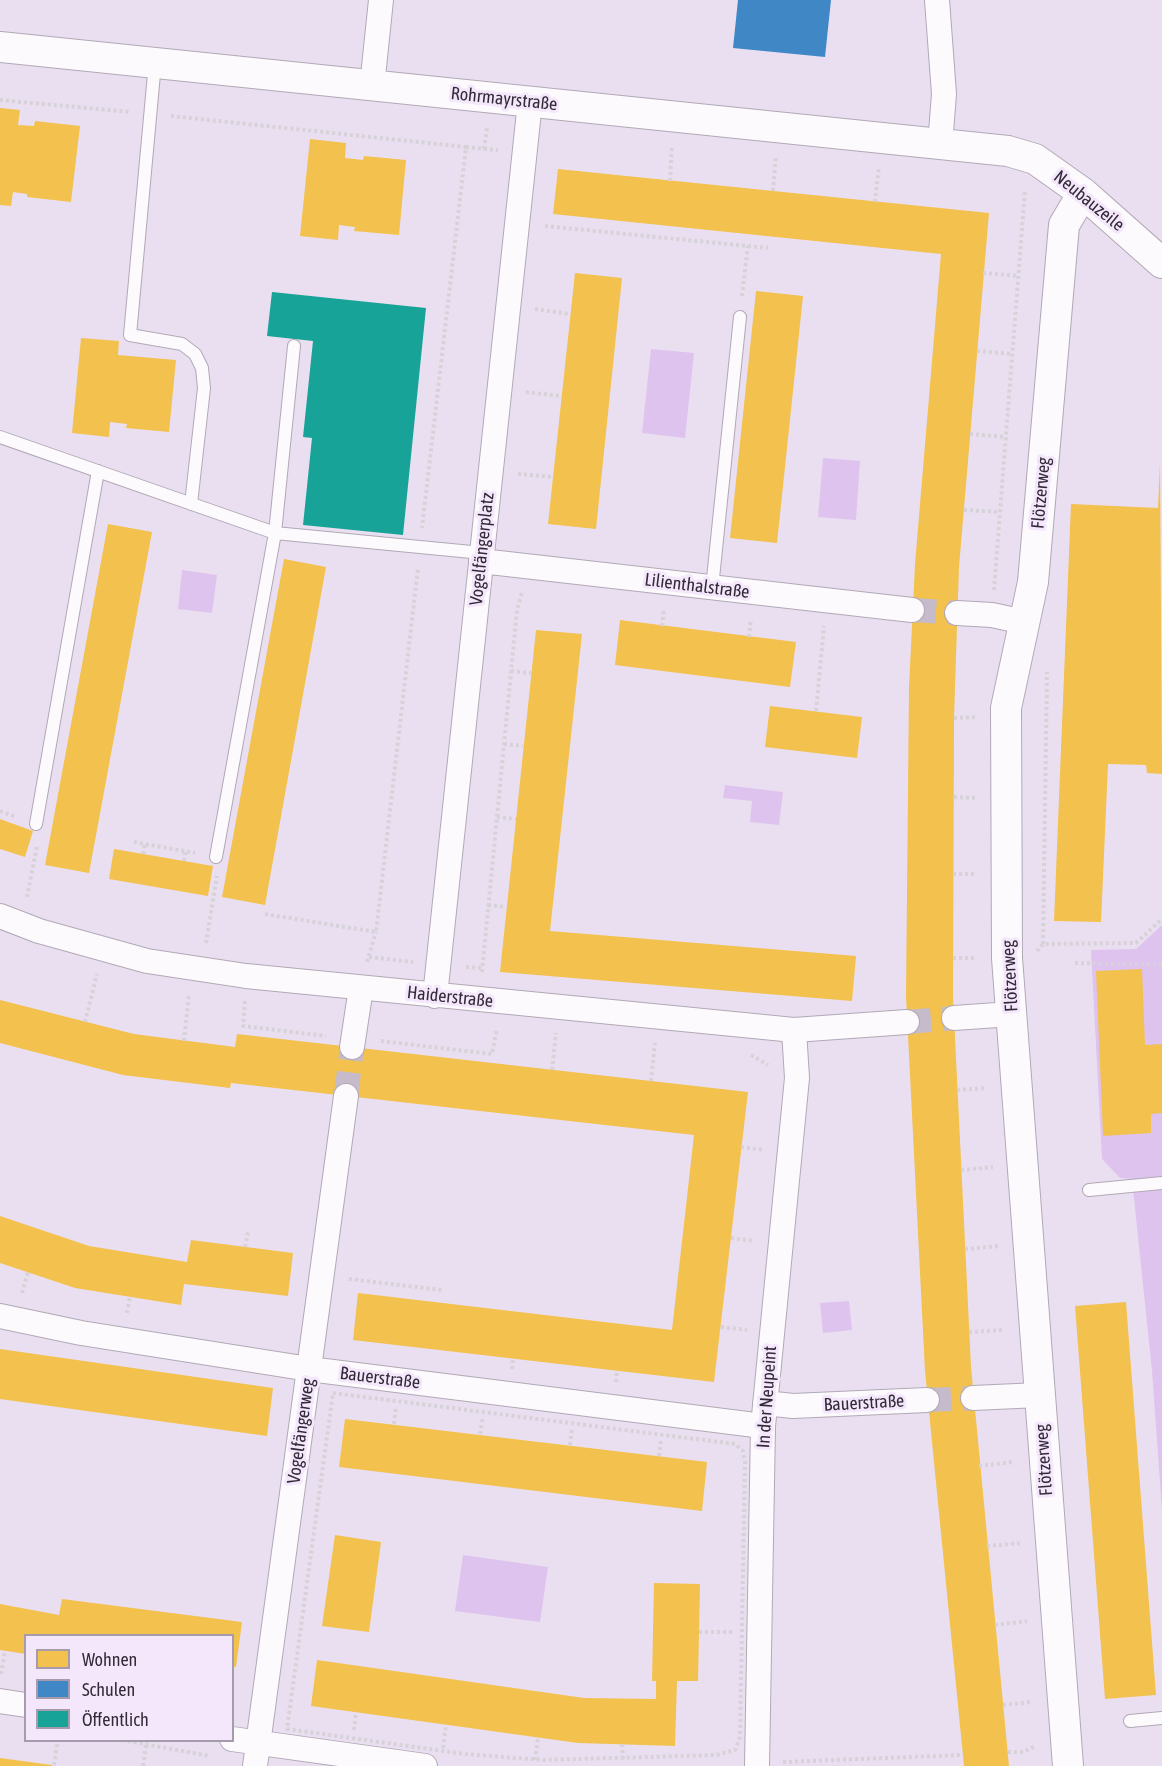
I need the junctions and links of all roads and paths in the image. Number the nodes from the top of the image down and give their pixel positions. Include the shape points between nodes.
1 (381, 0) edge
2 (937, 0) edge
3 (0, 47) edge
4 (155, 63) junction
5 (372, 86) junction
6 (0, 100) edge
7 (530, 102) junction
8 (150, 114) junction
9 (662, 144) dead end
10 (672, 145) junction
11 (940, 145) junction
12 (684, 146) dead end
13 (1008, 152) joint
14 (765, 154) dead end
15 (776, 156) junction
16 (788, 157) dead end
17 (868, 165) dead end
18 (879, 166) junction
19 (890, 167) dead end
20 (670, 181) dead end
21 (1019, 185) dead end
22 (1025, 190) junction
23 (773, 191) dead end
24 (1083, 193) junction
25 (875, 202) dead end
26 (544, 214) dead end
27 (1067, 220) junction
28 (543, 225) junction
29 (542, 236) dead end
30 (748, 246) junction
31 (768, 248) dead end
32 (1162, 263) edge
33 (983, 273) dead end
34 (1018, 276) junction
35 (535, 298) dead end
36 (534, 309) junction
37 (570, 314) dead end
38 (740, 317) joint
39 (532, 321) dead end
40 (294, 346) dead end
41 (977, 351) dead end
42 (1012, 354) junction
43 (526, 380) dead end
44 (525, 392) junction
45 (561, 396) dead end
46 (524, 404) dead end
47 (970, 434) dead end
48 (0, 437) edge
49 (1005, 437) junction
50 (518, 462) dead end
51 (98, 471) junction
52 (516, 474) junction
53 (553, 477) dead end
54 (515, 484) dead end
55 (191, 504) junction
56 (964, 510) dead end
57 (999, 512) junction
58 (275, 533) junction
59 (420, 547) junction
60 (481, 557) junction
61 (530, 587) dead end
62 (712, 588) junction
63 (665, 601) dead end
64 (752, 610) dead end
65 (912, 610) tunnel mouth
66 (957, 613) tunnel mouth
67 (992, 615) junction
68 (825, 617) dead end
69 (1024, 622) junction
70 (662, 626) dead end
71 (749, 637) dead end
72 (511, 671) junction
73 (531, 673) dead end
74 (816, 711) dead end
75 (989, 717) dead end
76 (954, 718) dead end
77 (504, 744) junction
78 (523, 746) dead end
79 (954, 797) dead end
80 (989, 798) dead end
81 (497, 817) junction
82 (516, 819) dead end
83 (36, 824) joint
84 (134, 842) dead end
85 (145, 844) junction
86 (185, 852) junction
87 (143, 854) dead end
88 (216, 857) junction
89 (184, 861) dead end
90 (953, 874) dead end
91 (977, 874) dead end
92 (488, 905) junction
93 (506, 907) dead end
94 (265, 914) dead end
95 (11, 920) edge
96 (953, 958) dead end
97 (980, 958) dead end
98 (1075, 963) dead end
99 (1162, 965) edge
100 (201, 970) junction
101 (97, 973) dead end
102 (481, 978) dead end
103 (361, 988) junction
104 (189, 993) dead end
105 (435, 996) junction
106 (1012, 1014) junction
107 (954, 1018) tunnel mouth
108 (85, 1022) dead end
109 (907, 1022) tunnel mouth
110 (505, 1029) dead end
111 (794, 1030) junction
112 (546, 1032) dead end
113 (556, 1033) junction
114 (567, 1034) dead end
115 (184, 1041) dead end
116 (644, 1041) dead end
117 (656, 1042) junction
118 (667, 1043) dead end
119 (363, 1044) joint
120 (743, 1052) dead end
121 (772, 1068) dead end
122 (552, 1070) dead end
123 (651, 1081) dead end
124 (996, 1088) dead end
125 (957, 1090) dead end
126 (346, 1096) tunnel mouth
127 (741, 1148) dead end
128 (773, 1150) dead end
129 (1001, 1167) dead end
130 (961, 1170) dead end
131 (1162, 1183) edge
132 (1089, 1190) dead end
133 (248, 1232) dead end
134 (731, 1238) dead end
135 (765, 1242) dead end
136 (1006, 1246) dead end
137 (245, 1247) dead end
138 (965, 1249) dead end
139 (350, 1268) dead end
140 (28, 1272) dead end
141 (348, 1279) junction
142 (347, 1290) dead end
143 (442, 1290) dead end
144 (130, 1297) dead end
145 (10, 1309) edge
146 (126, 1322) dead end
147 (721, 1327) dead end
148 (1012, 1329) dead end
149 (756, 1331) dead end
150 (969, 1332) dead end
151 (309, 1369) junction
152 (1039, 1395) junction
153 (974, 1398) tunnel mouth
154 (927, 1400) tunnel mouth
155 (397, 1401) junction
156 (483, 1412) junction
157 (764, 1414) junction
158 (572, 1423) junction
159 (394, 1424) dead end
160 (662, 1433) junction
161 (480, 1434) dead end
162 (570, 1445) dead end
163 (659, 1456) dead end
164 (1019, 1461) dead end
165 (979, 1466) dead end
166 (1026, 1542) dead end
167 (987, 1546) dead end
168 (1032, 1620) dead end
169 (995, 1625) dead end
170 (699, 1632) dead end
171 (741, 1632) junction
172 (5, 1651) dead end
173 (0, 1679) edge
174 (0, 1701) edge
175 (1039, 1702) dead end
176 (24, 1705) edge
177 (1003, 1705) dead end
178 (356, 1712) dead end
179 (1162, 1718) edge
180 (1130, 1721) dead end
181 (446, 1725) dead end
182 (353, 1738) junction
183 (538, 1738) dead end
184 (234, 1740) edge
185 (58, 1742) edge
186 (132, 1742) edge
187 (622, 1744) dead end
188 (146, 1745) junction
189 (256, 1755) edge
190 (963, 1755) dead end
191 (216, 1757) dead end
192 (434, 1758) edge
193 (623, 1759) junction
194 (535, 1760) junction
195 (768, 1763) edge
196 (54, 1765) edge
197 (143, 1766) edge
198 (1062, 1766) edge

1 - 5 street
2 - 11 street via 944,94
3 - 4 street, Rohrmayrstraße
4 - 5 street, Rohrmayrstraße
4 - 8 lane
5 - 7 street, Rohrmayrstraße
6 - 8 path
7 - 11 street, Rohrmayrstraße
7 - 60 street, Vogelfängerplatz
8 - 55 lane via 130,335 182,344 195,354 202,368 204,388
8 - 59 path via 466,147
9 - 10 path
10 - 12 path
10 - 20 path
11 - 13 street, Rohrmayrstraße
13 - 24 street, Neubauzeile via 1035,159
14 - 15 path
15 - 16 path
15 - 23 path
17 - 18 path
18 - 19 path
18 - 25 path
21 - 22 path
22 - 27 path
22 - 34 path
24 - 27 street, Flötzerweg
24 - 32 street, Neubauzeile
26 - 28 path
27 - 69 street, Flötzerweg via 1033,582
28 - 29 path
28 - 30 path
30 - 31 path
30 - 38 path
33 - 34 path
34 - 42 path
35 - 36 path
36 - 37 path
36 - 39 path
38 - 62 lane
40 - 58 lane
41 - 42 path
42 - 49 path
43 - 44 path
44 - 45 path
44 - 46 path
47 - 49 path
48 - 51 lane
49 - 57 path
50 - 52 path
51 - 55 lane
51 - 83 lane
52 - 53 path
52 - 54 path
55 - 58 lane
56 - 57 path
57 - 67 path
58 - 59 lane
58 - 88 lane
59 - 60 lane
59 - 94 path via 376,932
60 - 62 street, Lilienthalstraße
60 - 105 street, Vogelfängerplatz
61 - 72 path via 524,590 517,610
62 - 65 street, Lilienthalstraße
63 - 70 path
64 - 71 path
66 - 67 street
67 - 69 street
68 - 74 path
69 - 106 street, Flötzerweg via 1006,708 1007,958
72 - 73 path
72 - 77 path
75 - 76 path
77 - 78 path
77 - 81 path
79 - 80 path
81 - 82 path
81 - 92 path
83 - 95 path via 39,835
84 - 85 path
85 - 86 path
85 - 87 path
86 - 88 path
86 - 89 path
88 - 100 path via 219,869
90 - 91 path
92 - 93 path
92 - 102 path
95 - 100 street, Haiderstraße via 126,956
96 - 97 path
98 - 99 path
100 - 103 street, Haiderstraße
101 - 108 path
103 - 105 street, Haiderstraße
103 - 119 street
104 - 115 path
105 - 111 street, Haiderstraße
106 - 107 street
106 - 152 street, Flötzerweg
109 - 111 street, Haiderstraße
110 - 119 path via 495,1028 492,1054
111 - 157 street, In der Neupeint via 797,1078
112 - 113 path
113 - 114 path
113 - 122 path
116 - 117 path
117 - 118 path
117 - 123 path
120 - 121 path
124 - 125 path
126 - 151 street, Vogelfängerweg
127 - 128 path
129 - 130 path
131 - 132 lane
133 - 137 path
134 - 135 path
136 - 138 path
139 - 141 path
140 - 145 path
141 - 142 path
141 - 143 path
144 - 146 path
145 - 151 street, Bauerstraße via 81,1333
147 - 149 path
148 - 150 path
151 - 157 street, Bauerstraße
151 - 189 street, Vogelfängerweg
152 - 153 street
152 - 198 street, Flötzerweg
154 - 157 street, Bauerstraße via 793,1406
155 - 156 path
155 - 159 path
155 - 182 path via 333,1393 287,1729
156 - 158 path
156 - 161 path
157 - 195 street, In der Neupeint
158 - 160 path
158 - 162 path
160 - 163 path
160 - 171 path via 724,1441 743,1451
164 - 165 path
166 - 167 path
168 - 169 path
170 - 171 path
171 - 193 path via 740,1737 735,1750 728,1754
172 - 173 path
174 - 176 street
175 - 177 path
178 - 182 path
179 - 180 lane
181 - 192 path
182 - 192 path
183 - 194 path
184 - 189 street
185 - 196 path
186 - 188 path
187 - 193 path
188 - 191 path
188 - 197 path
189 - 192 street
190 - 195 path
192 - 194 path
193 - 194 path

